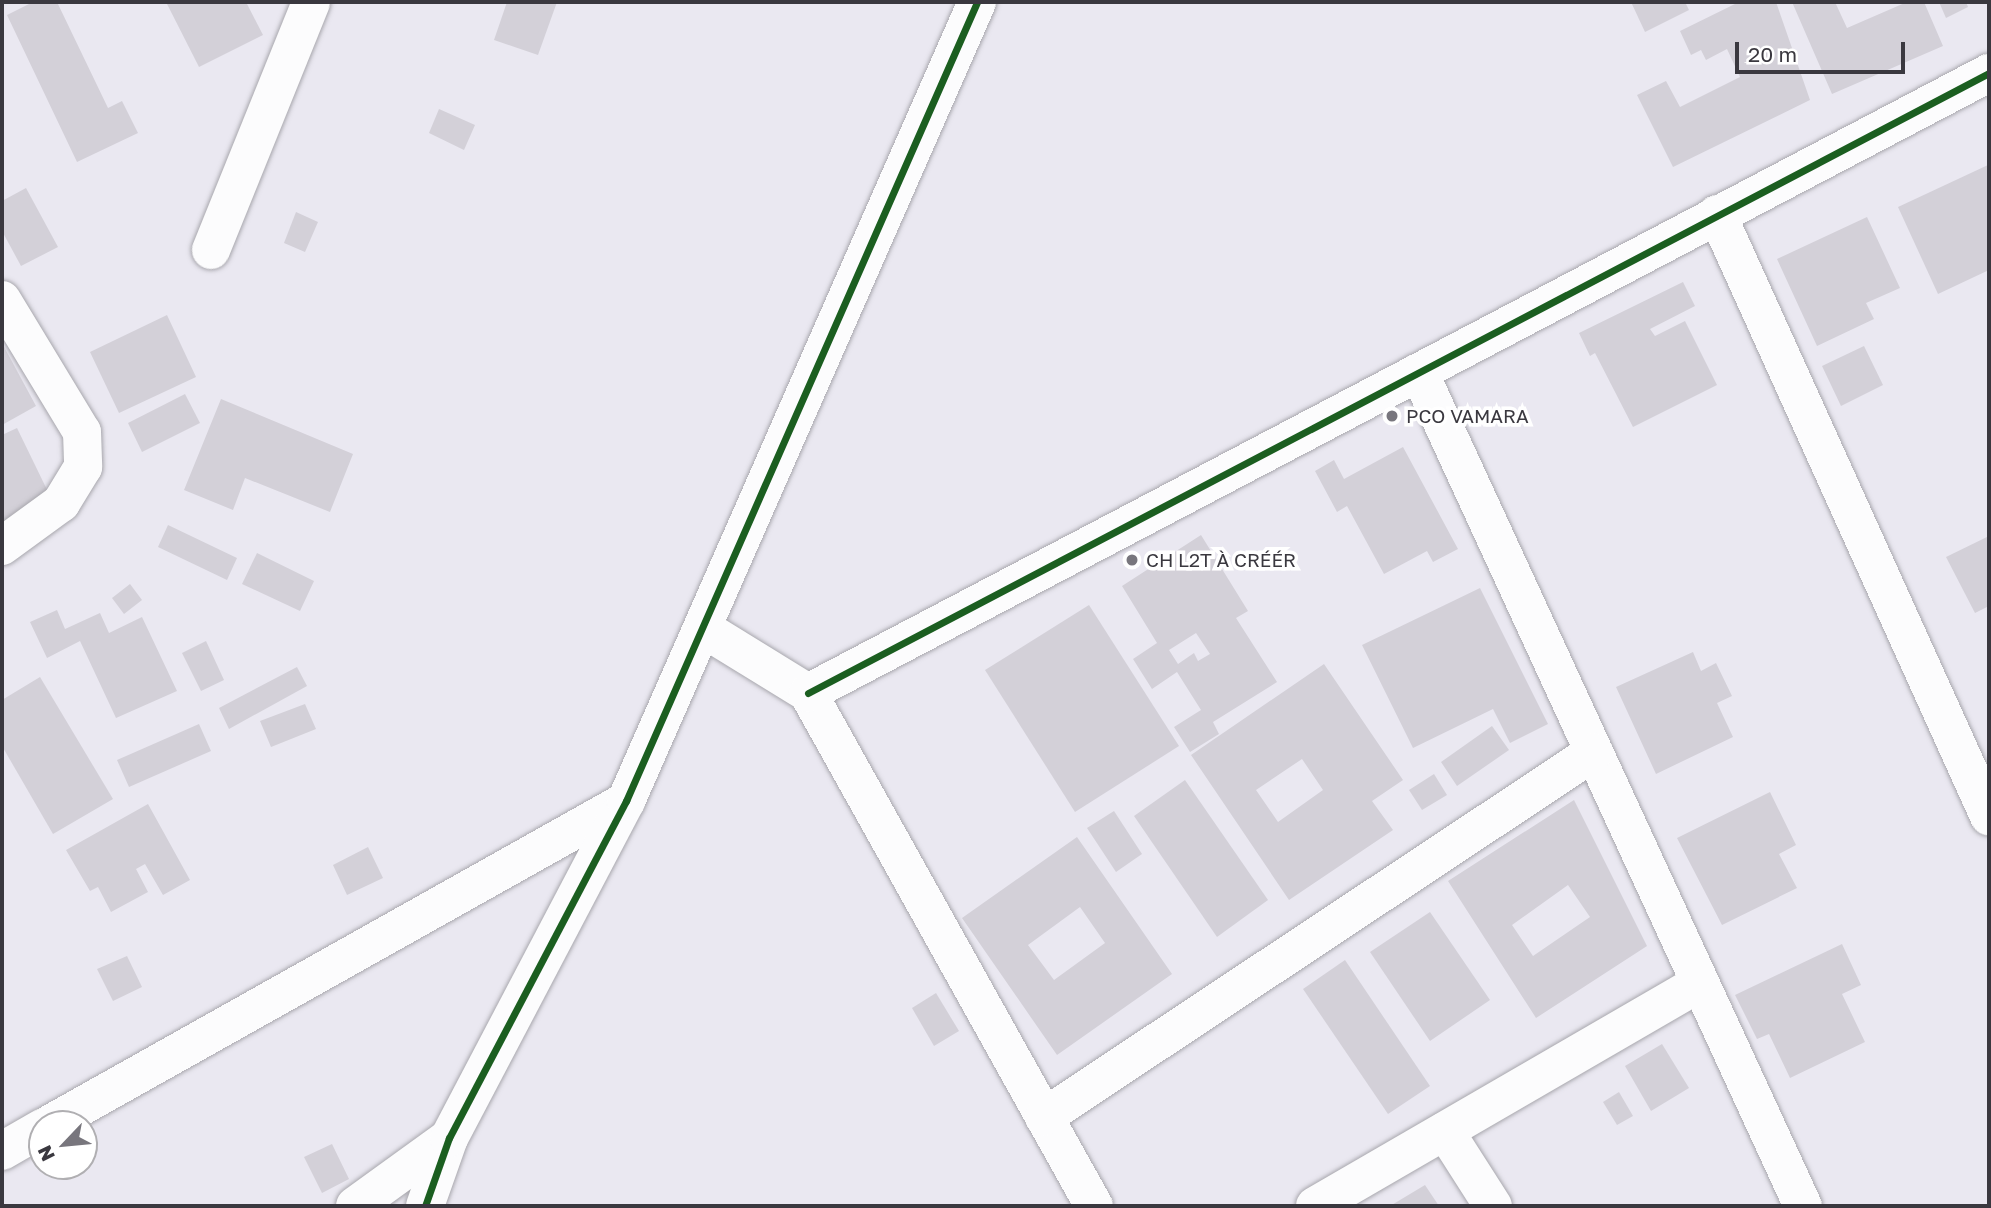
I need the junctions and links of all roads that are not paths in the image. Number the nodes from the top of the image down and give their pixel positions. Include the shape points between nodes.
1 (311, 2) edge
2 (978, 2) edge
3 (1989, 73) edge
4 (1717, 214) junction
5 (211, 250) dead end
6 (2, 300) edge
7 (1419, 372) junction
8 (2, 546) edge
9 (704, 629) junction
10 (808, 693) junction
11 (1594, 752) junction
12 (626, 801) junction
13 (1989, 816) edge
14 (1700, 983) junction
15 (75, 1110) edge
16 (1044, 1117) junction
17 (1445, 1131) junction
18 (28, 1136) edge
19 (449, 1138) junction
20 (2, 1151) edge
21 (355, 1206) edge
22 (425, 1206) edge
23 (1094, 1206) edge
24 (1315, 1206) edge
25 (1493, 1206) edge
26 (1802, 1206) edge

1 - 5 street
2 - 9 street
3 - 4 street
4 - 7 street
4 - 13 street
6 - 8 street via 82,432 83,467 61,503
7 - 10 street
7 - 11 street
9 - 10 street
9 - 12 street
10 - 16 street
11 - 14 street
11 - 16 street
12 - 15 street
12 - 19 street
14 - 17 street
14 - 26 street
16 - 23 street
17 - 24 street
17 - 25 street
18 - 20 street
19 - 21 street
19 - 22 street

